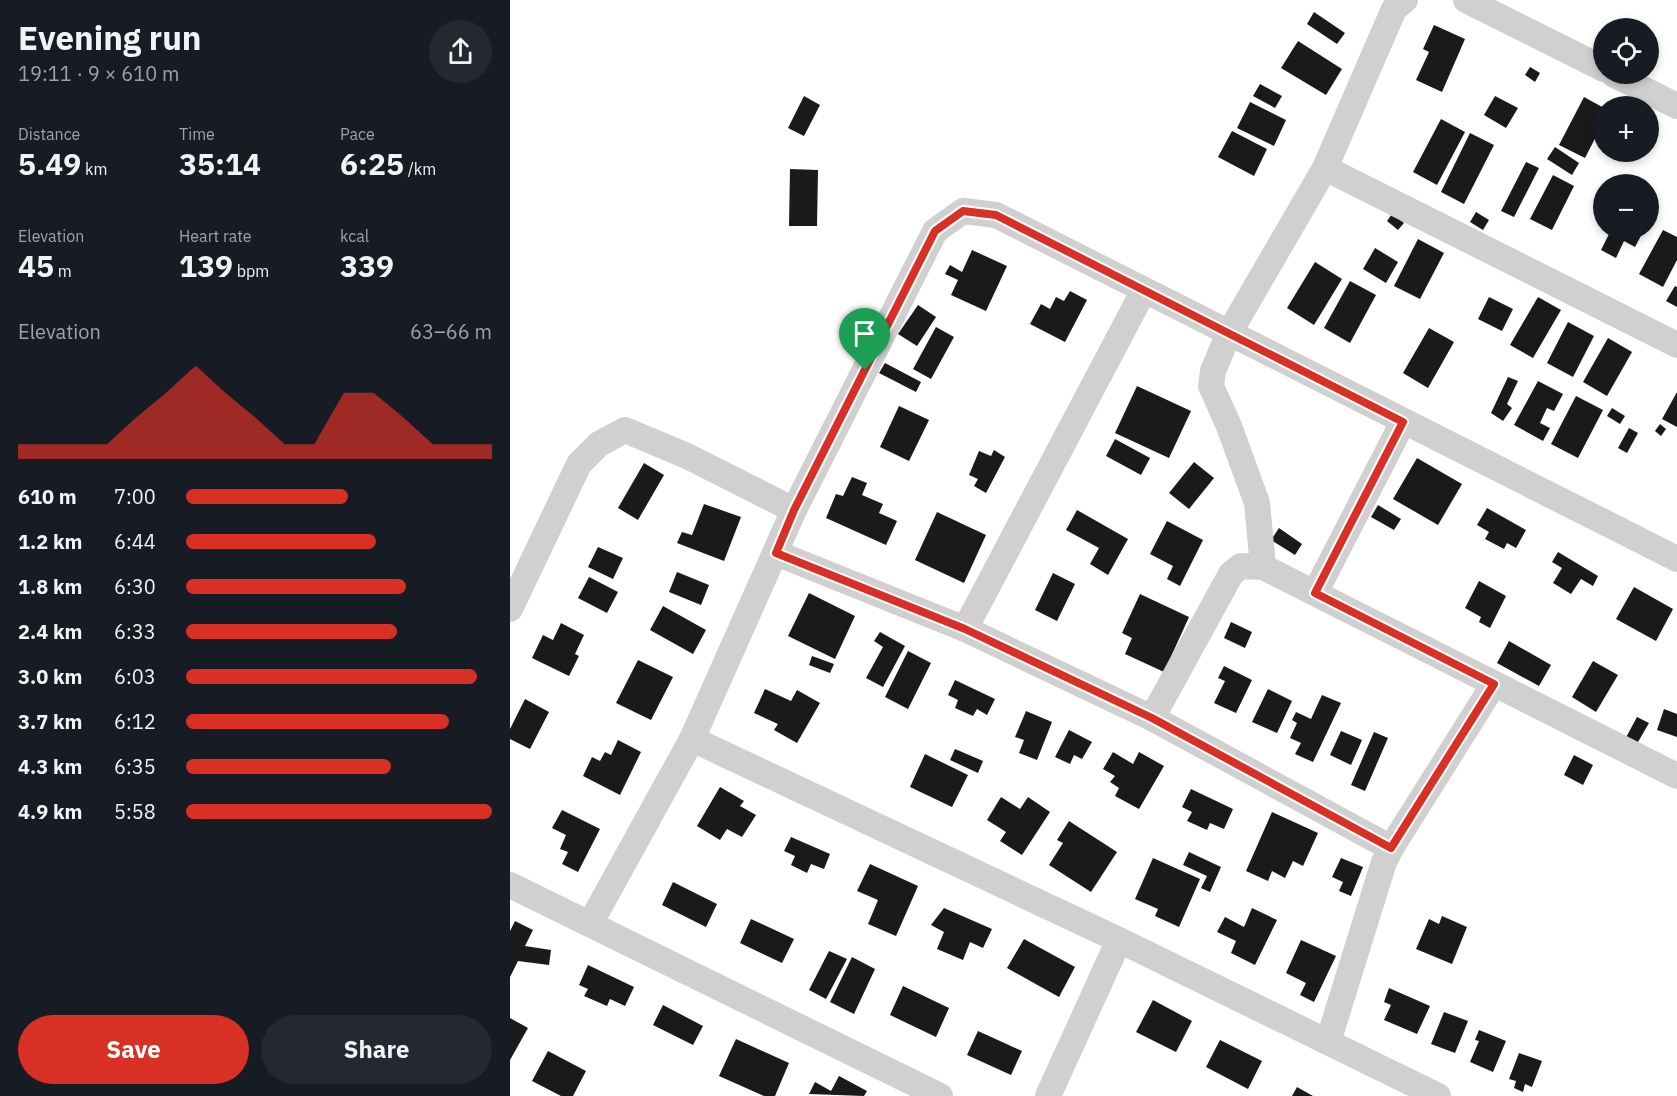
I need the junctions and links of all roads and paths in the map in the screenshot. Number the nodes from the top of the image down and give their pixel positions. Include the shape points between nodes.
1 (1405, 0) edge
2 (1466, 0) edge
3 (1593, 64) edge
4 (1634, 84) edge
5 (1677, 105) edge
6 (1325, 168) junction
7 (1143, 292) junction
8 (1228, 335) junction
9 (1677, 345) edge
10 (1403, 422) junction
11 (794, 510) junction
12 (776, 553) junction
13 (1677, 559) edge
14 (1263, 567) junction
15 (1315, 593) junction
16 (510, 609) edge
17 (965, 629) junction
18 (1494, 684) junction
19 (1152, 718) junction
20 (692, 740) junction
21 (1677, 777) edge
22 (1391, 848) junction
23 (510, 885) edge
24 (590, 924) junction
25 (1119, 940) junction
26 (1328, 1042) junction
27 (940, 1096) edge
28 (1048, 1096) edge
29 (1438, 1096) edge

1 - 6 street via 1394,9
2 - 3 street
4 - 5 street
6 - 8 street
6 - 9 street
7 - 8 street
7 - 11 street via 996,215 963,211 935,231
7 - 17 street
8 - 10 street
8 - 14 street via 1211,386 1257,503
10 - 13 street
10 - 15 street
11 - 12 street
11 - 16 street via 687,456 625,430 599,444 579,464
12 - 17 street
12 - 20 street
14 - 15 street
14 - 19 street via 1241,566 1232,574
15 - 18 street
17 - 19 street
18 - 21 street
18 - 22 street
19 - 22 street
20 - 24 street
20 - 25 street
22 - 26 street
23 - 24 street
24 - 27 street
25 - 26 street
25 - 28 street
26 - 29 street

